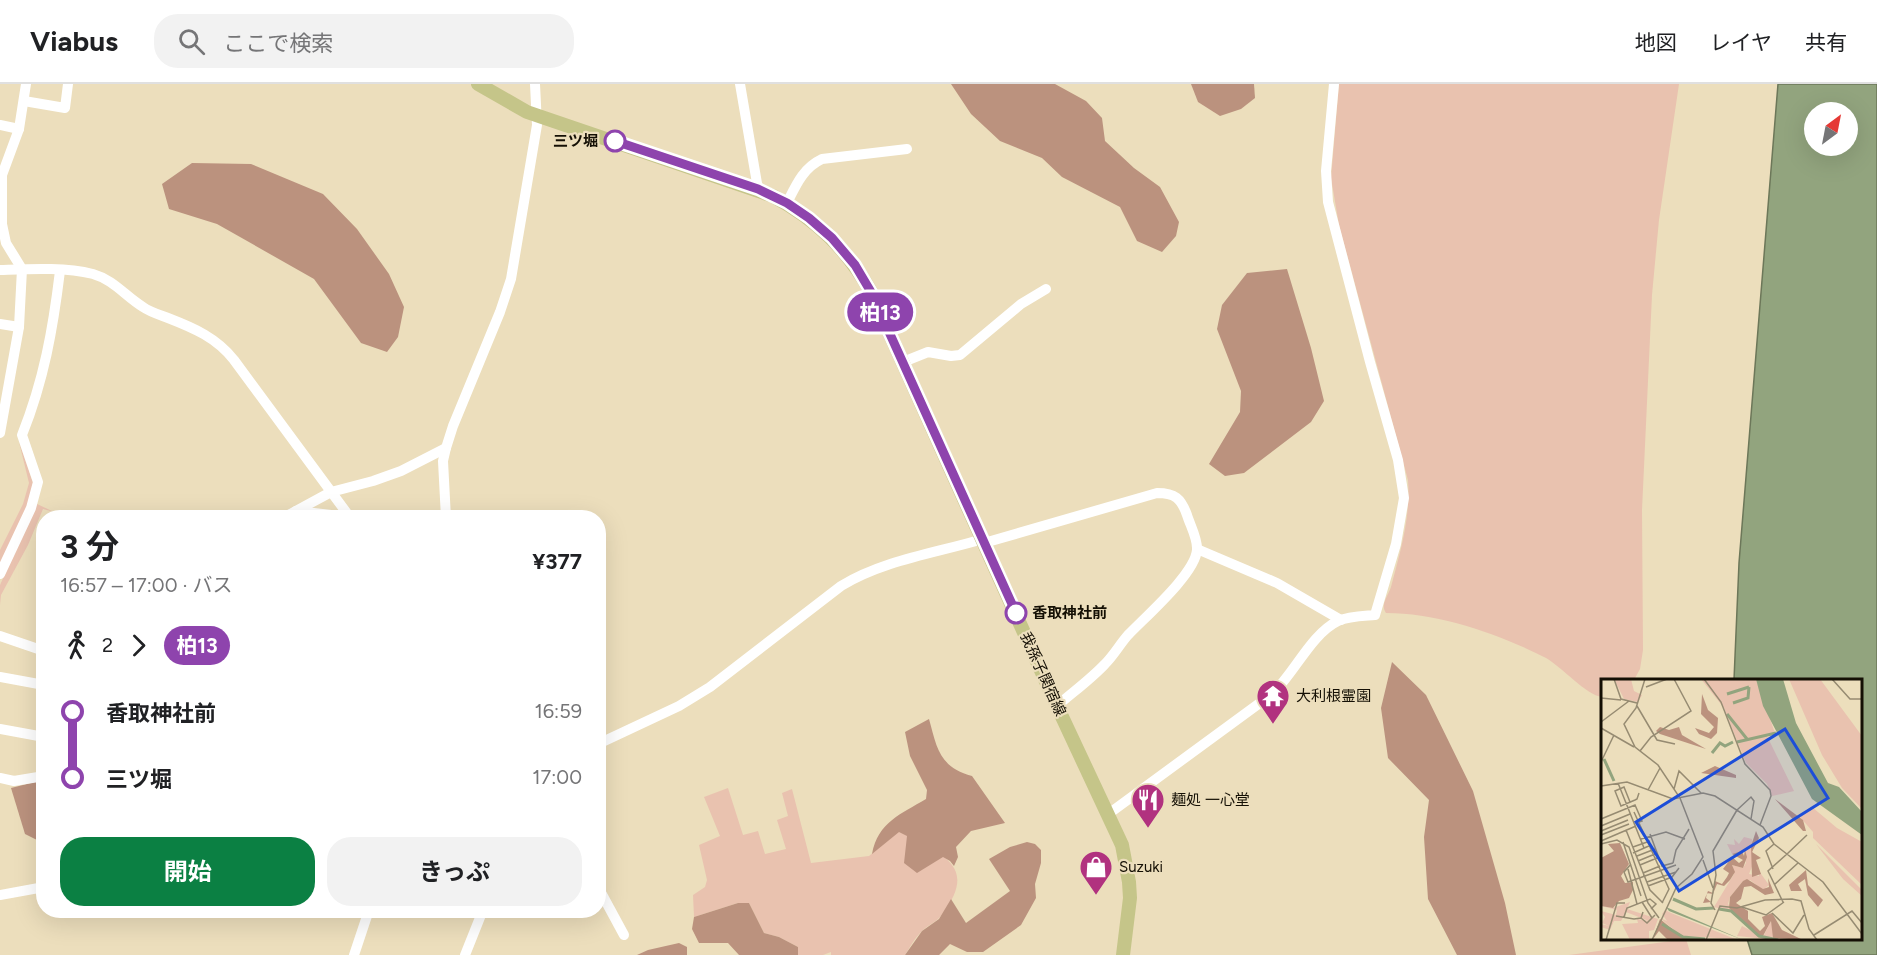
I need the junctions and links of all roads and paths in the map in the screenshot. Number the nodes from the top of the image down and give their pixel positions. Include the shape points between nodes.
1 (26, 84) edge
2 (68, 84) edge
3 (478, 84) edge
4 (535, 84) edge
5 (740, 84) edge
6 (1334, 84) edge
7 (24, 101) junction
8 (538, 116) junction
9 (0, 125) edge
10 (18, 129) junction
11 (908, 149) dead end
12 (758, 189) junction
13 (787, 203) junction
14 (22, 269) junction
15 (0, 270) edge
16 (60, 271) junction
17 (1046, 289) dead end
18 (0, 324) edge
19 (19, 327) junction
20 (903, 362) junction
21 (4, 378) edge
22 (0, 432) edge
23 (22, 435) junction
24 (446, 448) junction
25 (331, 492) junction
26 (298, 510) edge
27 (347, 510) edge
28 (446, 510) edge
29 (984, 541) junction
30 (1197, 549) junction
31 (0, 574) edge
32 (1341, 620) junction
33 (0, 636) edge
34 (36, 648) edge
35 (0, 677) edge
36 (36, 684) edge
37 (1057, 706) junction
38 (0, 729) edge
39 (36, 736) edge
40 (606, 740) edge
41 (36, 777) edge
42 (0, 778) edge
43 (14, 781) junction
44 (0, 788) edge
45 (1107, 815) junction
46 (36, 888) edge
47 (0, 895) edge
48 (606, 902) edge
49 (366, 918) edge
50 (480, 918) edge
51 (624, 935) dead end
52 (354, 955) edge
53 (465, 955) edge
54 (1123, 955) edge

1 - 7 street
2 - 7 street via 65,108
3 - 8 main road, 我孫子関宿線
4 - 8 street
5 - 12 street
6 - 32 street via 1326,171 1328,202 1398,460 1404,498 1396,544 1375,615
7 - 10 street
8 - 12 main road, 我孫子関宿線
8 - 24 street via 507,295
9 - 10 street
10 - 14 street via 2,175 1,199 6,243
11 - 13 street via 815,162 801,176
12 - 13 main road, 我孫子関宿線
13 - 20 main road, 我孫子関宿線 via 824,230 855,265
14 - 15 street
14 - 16 street
14 - 19 street
16 - 23 street via 47,359
16 - 25 street via 105,278 144,308 190,326 220,344
17 - 20 street via 1021,304 960,355 928,352
18 - 19 street
19 - 21 street
20 - 29 main road, 我孫子関宿線
21 - 22 street
22 - 23 street
23 - 31 street via 38,482 31,508
24 - 25 street via 401,471
24 - 28 street
25 - 26 street
25 - 27 street
29 - 30 street via 1157,493 1169,493 1183,505
29 - 37 main road, 我孫子関宿線
29 - 40 street via 857,576 710,687
30 - 32 street via 1277,583
30 - 37 street via 1194,562 1167,595 1105,664
32 - 45 street via 1328,627 1272,694
33 - 34 street
35 - 36 street
37 - 45 main road, 我孫子関宿線
38 - 39 street
41 - 43 street
42 - 43 street
43 - 44 street
45 - 54 main road, 我孫子関宿線 via 1122,845 1129,882 1130,909
46 - 47 street
48 - 51 street
49 - 52 street
50 - 53 street

